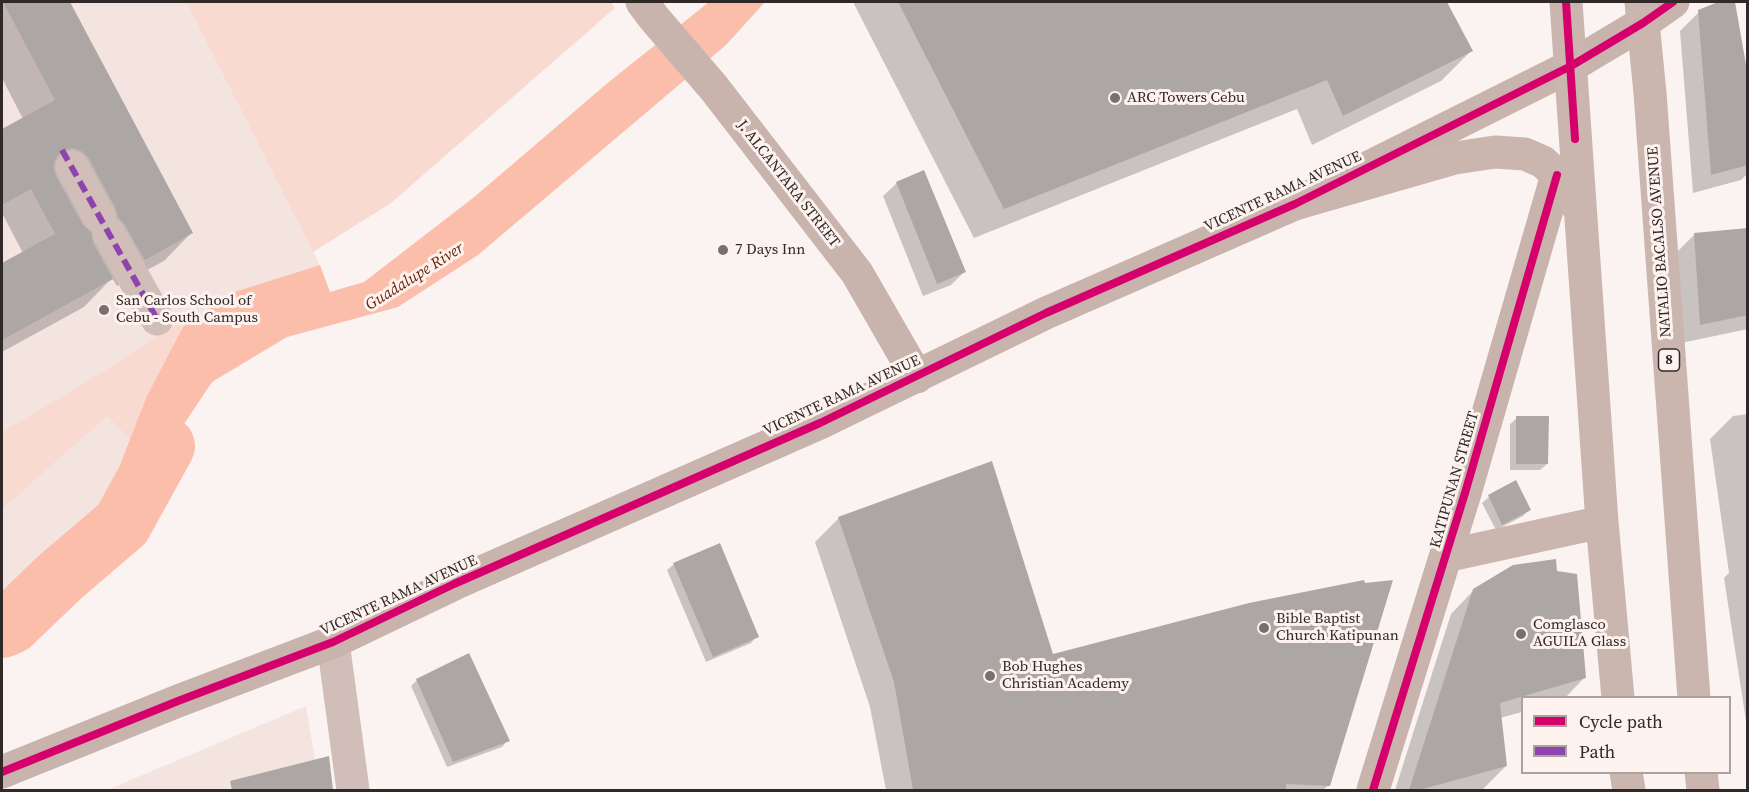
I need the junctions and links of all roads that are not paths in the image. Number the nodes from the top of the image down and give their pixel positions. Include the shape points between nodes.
1 (1566, 2) edge
2 (1673, 2) edge
3 (648, 10) edge
4 (1642, 12) edge
5 (1571, 66) junction
6 (72, 167) dead end
7 (1557, 175) junction
8 (1295, 204) junction
9 (1580, 211) junction
10 (157, 319) dead end
11 (917, 377) junction
12 (1602, 522) junction
13 (1446, 556) junction
14 (333, 642) junction
15 (1618, 696) edge
16 (1694, 696) edge
17 (2, 772) edge
18 (1626, 774) edge
19 (1701, 774) edge
20 (353, 790) edge
21 (1373, 790) edge
22 (1629, 790) edge
23 (1703, 790) edge

1 - 5 main road
2 - 4 main road, VICENTE RAMA AVENUE
3 - 11 main road, J. ALCANTARA STREET via 714,88 857,273
4 - 5 main road, VICENTE RAMA AVENUE
4 - 16 main road, NATALIO BACALSO AVENUE / 8
5 - 8 main road, VICENTE RAMA AVENUE
5 - 9 main road
6 - 10 street
7 - 8 main road via 1543,162 1525,154 1478,153
7 - 9 main road
7 - 13 main road, KATIPUNAN STREET
8 - 11 main road, VICENTE RAMA AVENUE via 1046,313
9 - 12 main road
11 - 14 main road, VICENTE RAMA AVENUE
12 - 13 main road
12 - 15 main road
13 - 21 main road, KATIPUNAN STREET
14 - 17 main road, VICENTE RAMA AVENUE
14 - 20 street
18 - 22 main road
19 - 23 main road

